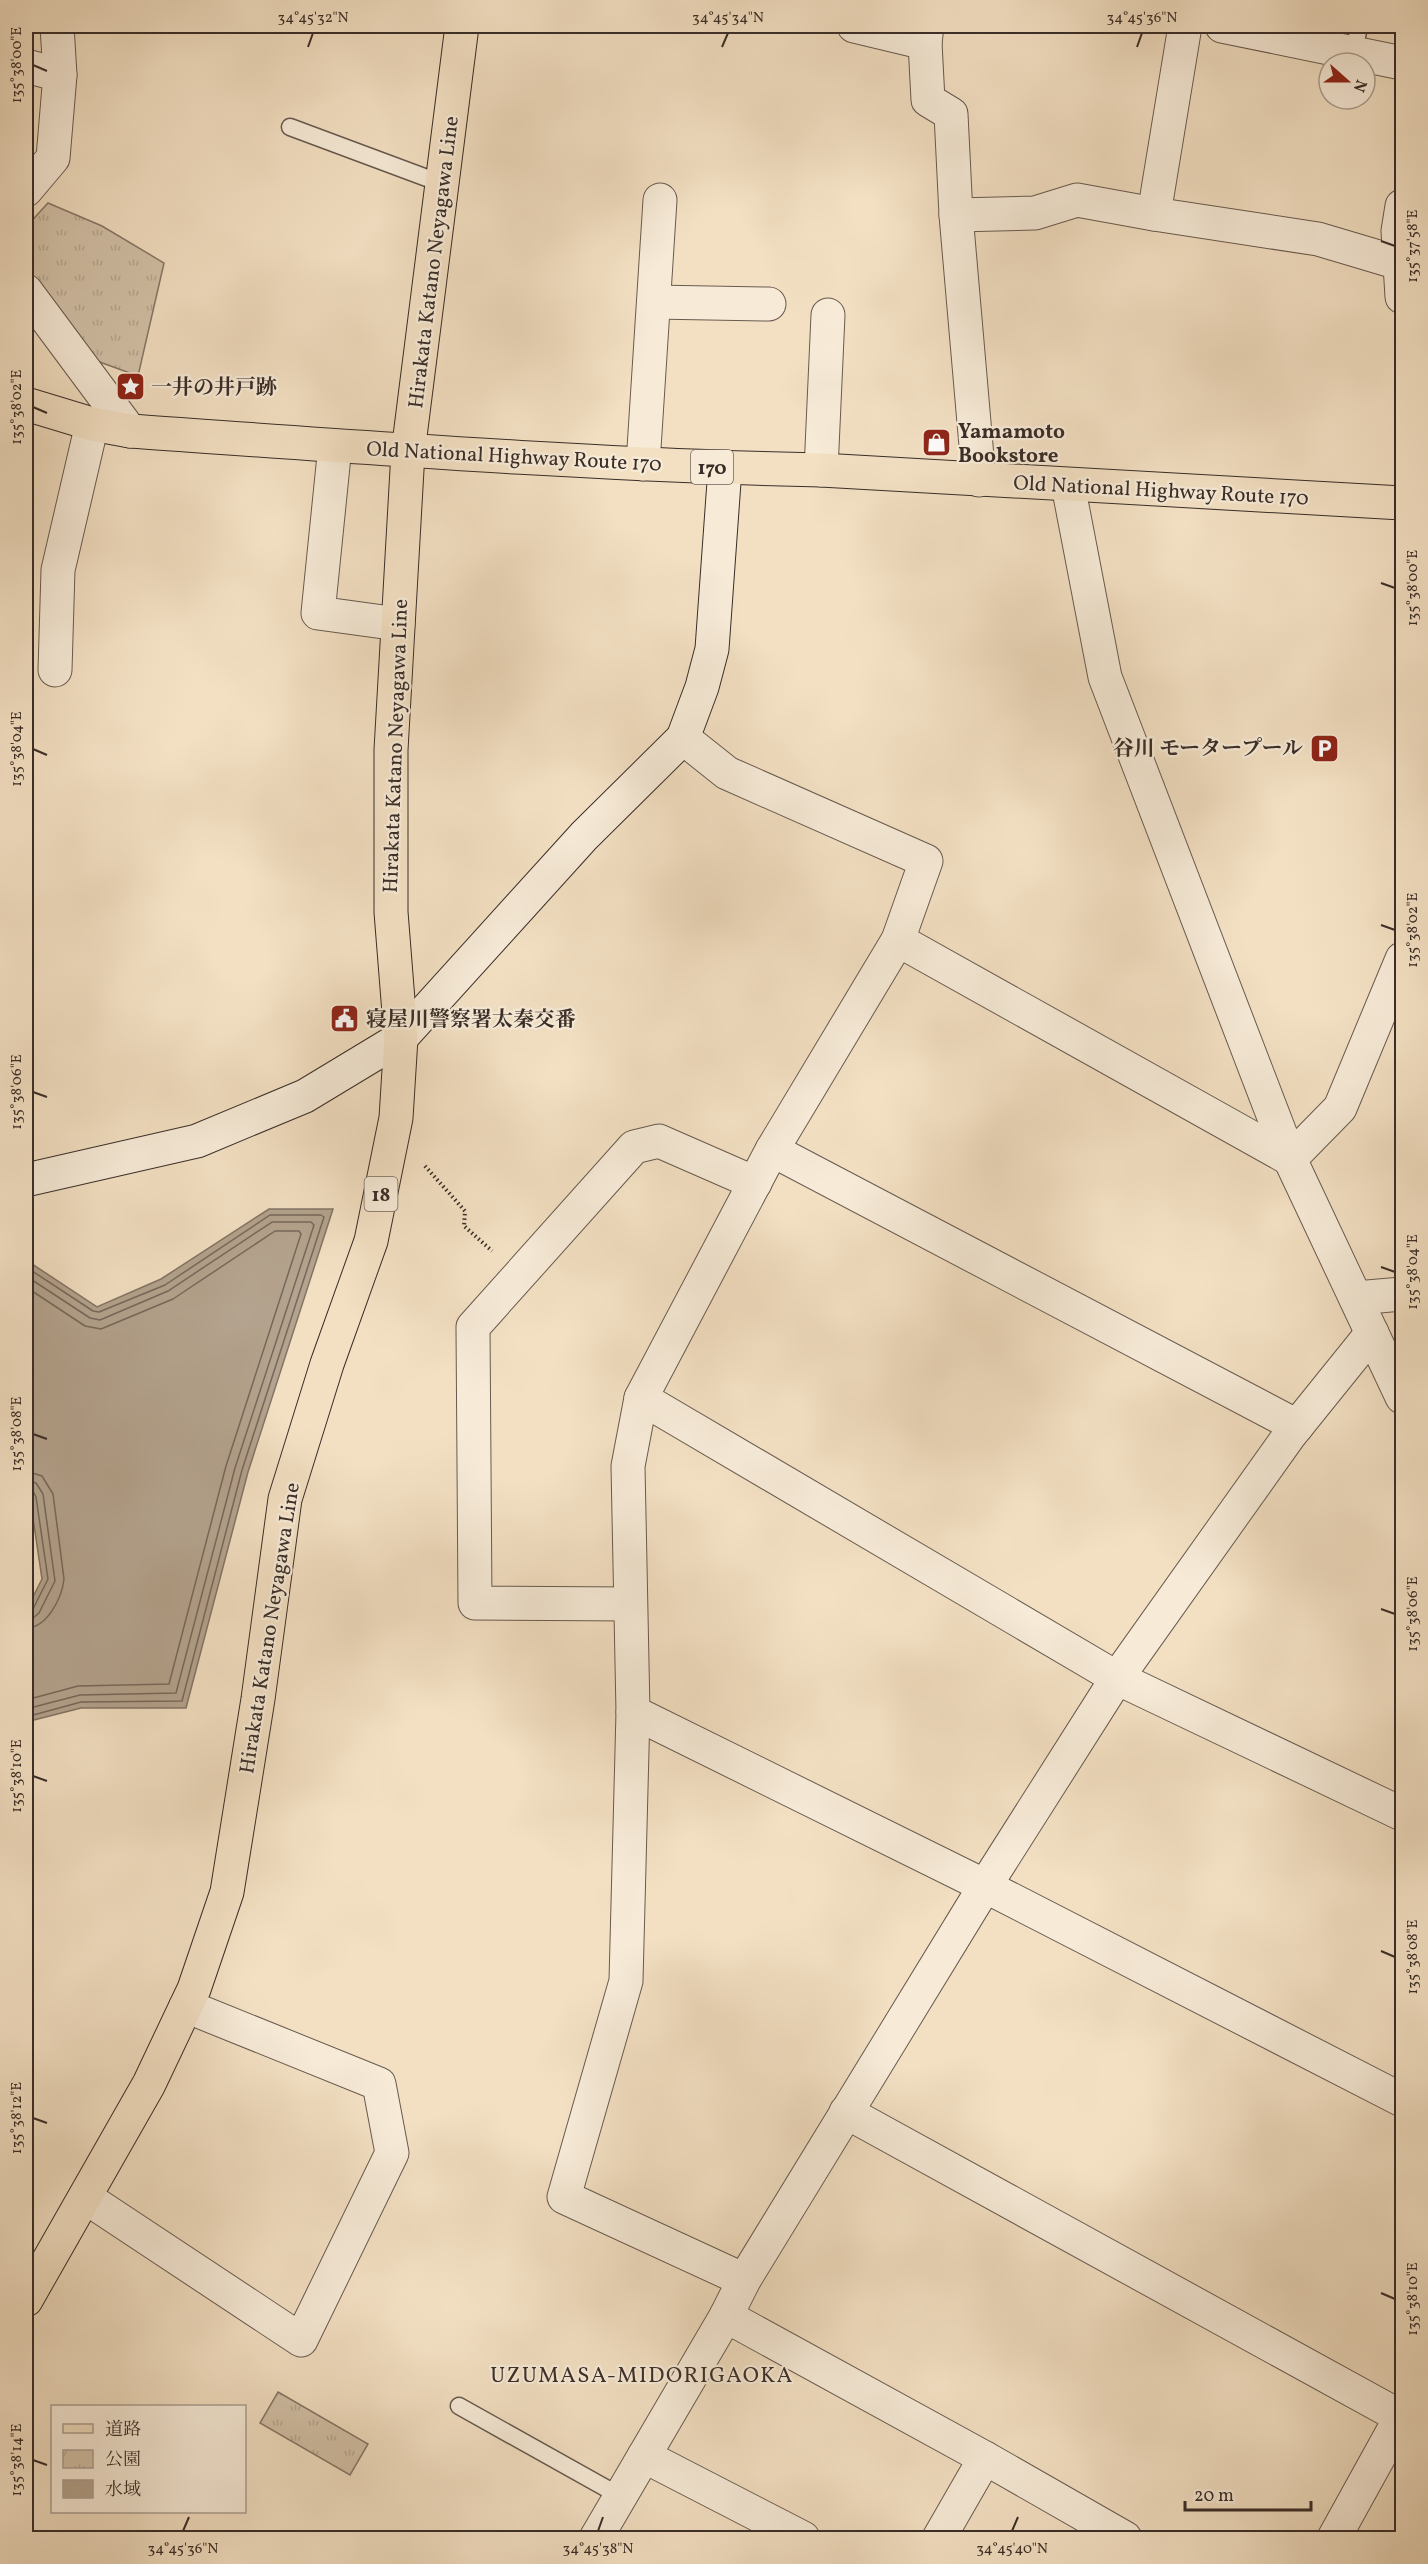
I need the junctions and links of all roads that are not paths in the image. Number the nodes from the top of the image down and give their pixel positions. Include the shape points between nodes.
1 (57, 26) edge
2 (462, 26) edge
3 (854, 26) edge
4 (1185, 26) edge
5 (1222, 26) edge
6 (926, 34) edge
7 (1357, 39) edge
8 (1402, 63) edge
9 (26, 66) edge
10 (60, 75) junction
11 (290, 127) dead end
12 (31, 176) edge
13 (443, 184) junction
14 (660, 200) dead end
15 (1402, 206) edge
16 (1154, 214) junction
17 (956, 215) junction
18 (1402, 264) edge
19 (26, 291) edge
20 (1402, 297) edge
21 (654, 302) junction
22 (769, 304) dead end
23 (828, 315) dead end
24 (26, 404) edge
25 (92, 424) junction
26 (130, 431) junction
27 (335, 446) junction
28 (408, 452) junction
29 (643, 464) junction
30 (725, 468) junction
31 (822, 470) junction
32 (979, 480) junction
33 (1068, 485) junction
34 (1402, 503) edge
35 (398, 624) junction
36 (55, 670) dead end
37 (683, 738) junction
38 (898, 940) junction
39 (1402, 959) edge
40 (401, 1038) junction
41 (772, 1150) junction
42 (1290, 1159) junction
43 (26, 1180) edge
44 (755, 1183) junction
45 (1402, 1294) edge
46 (1356, 1298) junction
47 (1372, 1333) junction
48 (1402, 1397) edge
49 (640, 1398) junction
50 (1297, 1426) junction
51 (630, 1604) junction
52 (1117, 1678) junction
53 (633, 1712) junction
54 (1402, 1814) edge
55 (984, 1886) junction
56 (186, 2006) junction
57 (1402, 2100) edge
58 (846, 2112) junction
59 (85, 2197) junction
60 (744, 2280) junction
61 (26, 2300) edge
62 (726, 2316) junction
63 (459, 2406) dead end
64 (1402, 2416) edge
65 (644, 2456) junction
66 (985, 2458) junction
67 (620, 2496) junction
68 (1344, 2535) edge
69 (596, 2538) edge
70 (803, 2538) edge
71 (939, 2538) edge
72 (1125, 2538) edge

1 - 10 street
2 - 13 main road, Hirakata Katano Neyagawa Line / 18
3 - 6 street
4 - 16 street
5 - 7 street
6 - 17 street via 928,100 951,114
7 - 8 street
9 - 10 street
10 - 12 street via 53,158
11 - 13 lane
13 - 28 main road, Hirakata Katano Neyagawa Line / 18
14 - 21 street
15 - 18 street via 1398,231
16 - 17 street via 1077,200 1035,213
16 - 18 street via 1318,239
17 - 32 street
18 - 20 street
19 - 26 street
21 - 22 street
21 - 29 street
23 - 31 street
24 - 25 main road, Old National Highway Route 170 / 170
25 - 26 main road, Old National Highway Route 170 / 170
25 - 36 street via 58,570
26 - 27 main road, Old National Highway Route 170 / 170
27 - 28 main road, Old National Highway Route 170 / 170
27 - 35 street via 318,614
28 - 29 main road, Old National Highway Route 170 / 170
28 - 35 main road, Hirakata Katano Neyagawa Line / 18
29 - 30 main road, Old National Highway Route 170 / 170
30 - 31 main road, Old National Highway Route 170 / 170
30 - 37 street via 712,649
31 - 32 main road, Old National Highway Route 170 / 170
32 - 33 main road, Old National Highway Route 170 / 170
33 - 34 main road, Old National Highway Route 170 / 170
33 - 42 street via 1106,677
35 - 40 main road, Hirakata Katano Neyagawa Line / 18 via 391,750 391,912
37 - 38 street via 728,773 926,861
37 - 40 street via 584,836
38 - 41 street
38 - 42 street
39 - 42 street via 1340,1108
40 - 43 street via 305,1096 207,1137
40 - 56 main road, Hirakata Katano Neyagawa Line / 18 via 396,1118 371,1240 285,1499 227,1892
41 - 44 street
41 - 50 street
42 - 46 street
44 - 49 street
44 - 51 street via 659,1141 634,1147 473,1327 475,1603
45 - 46 street
46 - 47 street
47 - 48 street
47 - 50 street
49 - 51 street via 628,1466
49 - 52 street
50 - 52 street
51 - 53 street
52 - 54 street
52 - 55 street
53 - 55 street
53 - 60 street via 626,1981 564,2197
55 - 57 street
55 - 58 street
56 - 59 main road, Hirakata Katano Neyagawa Line / 18 via 149,2084
56 - 59 street via 379,2084 392,2152 301,2340
58 - 60 street
58 - 64 street
59 - 61 main road, Hirakata Katano Neyagawa Line / 18
60 - 62 street
62 - 65 street
62 - 66 street
63 - 67 lane
64 - 68 street
65 - 67 street
65 - 70 street
66 - 71 street
66 - 72 street
67 - 69 street

